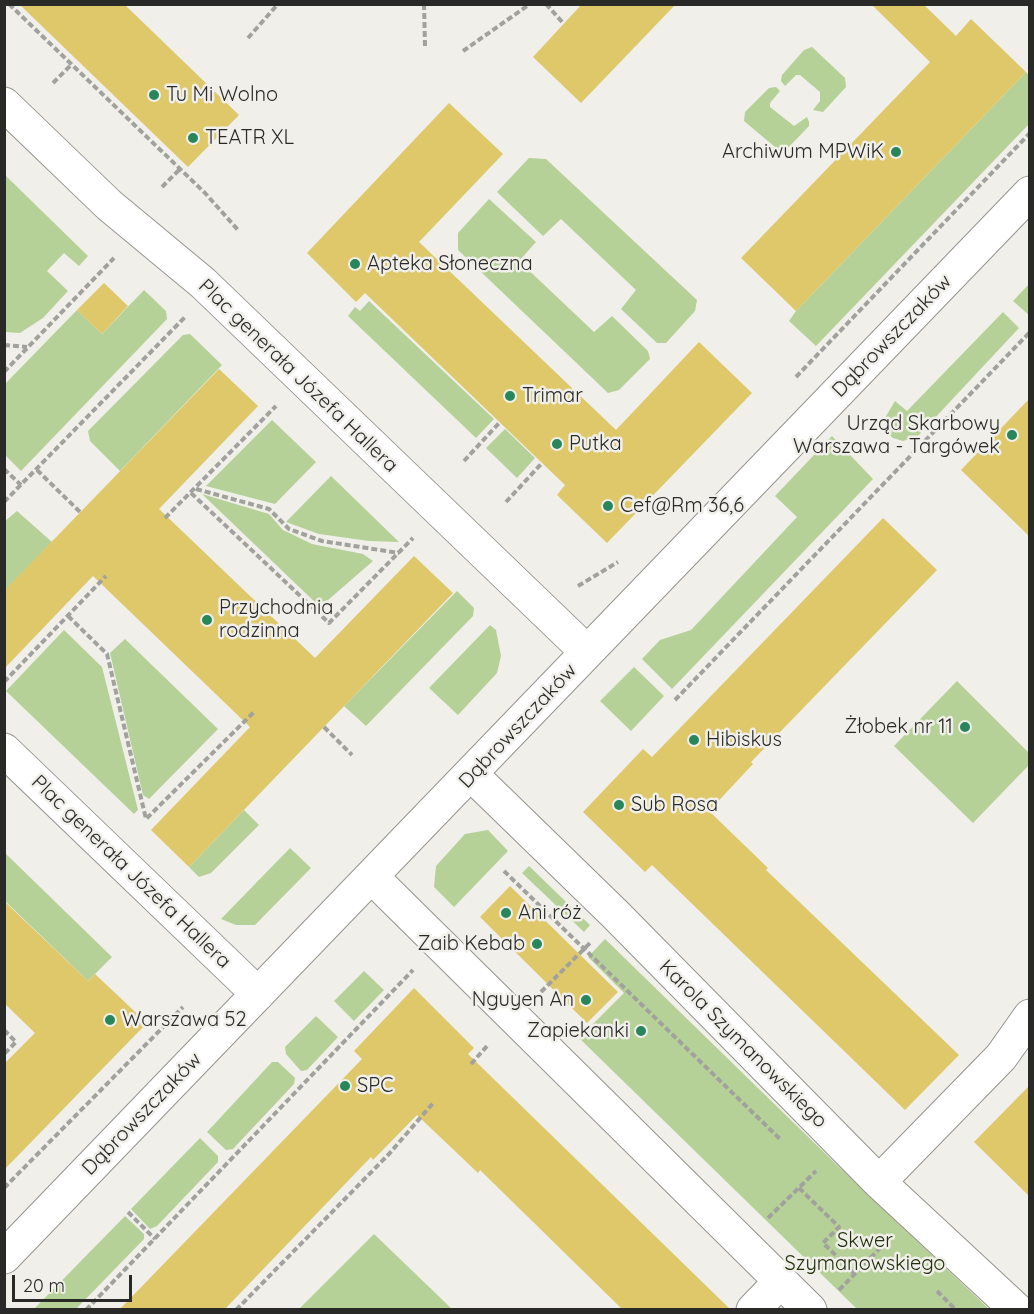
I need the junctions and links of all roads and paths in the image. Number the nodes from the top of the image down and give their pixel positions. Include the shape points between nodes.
1 (9, 4) edge
2 (278, 4) edge
3 (530, 4) edge
4 (546, 4) edge
5 (423, 5) edge
6 (564, 24) dead end
7 (248, 38) dead end
8 (425, 46) dead end
9 (463, 51) dead end
10 (72, 64) junction
11 (53, 83) dead end
12 (4, 104) edge
13 (1029, 133) edge
14 (180, 169) junction
15 (162, 187) dead end
16 (1029, 194) edge
17 (238, 230) dead end
18 (118, 253) dead end
19 (185, 317) dead end
20 (1029, 332) edge
21 (4, 345) edge
22 (28, 347) junction
23 (4, 372) edge
24 (789, 384) dead end
25 (276, 406) dead end
26 (500, 422) dead end
27 (464, 461) dead end
28 (542, 463) dead end
29 (4, 469) edge
30 (37, 470) junction
31 (21, 485) junction
32 (196, 489) junction
33 (191, 493) junction
34 (4, 502) edge
35 (506, 502) dead end
36 (80, 512) dead end
37 (165, 518) dead end
38 (413, 538) dead end
39 (399, 553) junction
40 (626, 555) dead end
41 (106, 576) dead end
42 (578, 586) dead end
43 (68, 616) junction
44 (587, 652) junction
45 (4, 682) edge
46 (675, 700) dead end
47 (255, 711) dead end
48 (324, 727) dead end
49 (4, 750) edge
50 (352, 755) dead end
51 (472, 775) junction
52 (504, 871) dead end
53 (372, 877) junction
54 (616, 915) junction
55 (584, 950) junction
56 (417, 961) dead end
57 (258, 994) junction
58 (183, 1007) dead end
59 (1029, 1016) edge
60 (515, 1017) junction
61 (4, 1030) edge
62 (487, 1046) dead end
63 (4, 1054) edge
64 (471, 1064) dead end
65 (434, 1102) dead end
66 (843, 1145) junction
67 (789, 1148) dead end
68 (806, 1164) dead end
69 (814, 1172) junction
70 (822, 1180) dead end
71 (879, 1182) junction
72 (4, 1188) edge
73 (799, 1188) junction
74 (128, 1212) dead end
75 (914, 1214) junction
76 (878, 1234) dead end
77 (155, 1239) junction
78 (886, 1242) junction
79 (743, 1243) junction
80 (894, 1249) dead end
81 (4, 1257) edge
82 (855, 1274) junction
83 (781, 1281) junction
84 (933, 1287) dead end
85 (822, 1302) edge
86 (86, 1310) edge
87 (236, 1310) edge
88 (753, 1310) edge
89 (956, 1310) edge
90 (1017, 1310) edge

1 - 10 path
2 - 7 path
3 - 9 path
4 - 6 path
5 - 8 path
10 - 11 path
10 - 14 path
12 - 44 street, Plac generała Józefa Hallera via 109,205 202,283
13 - 24 path
14 - 15 path
14 - 17 path
16 - 44 street, Dąbrowszczaków
18 - 22 path
19 - 30 path
20 - 46 path
21 - 22 path
22 - 23 path
25 - 32 path
26 - 27 path
28 - 35 path
29 - 31 path
30 - 31 path
30 - 36 path
31 - 34 path
32 - 33 path
32 - 39 path via 269,509 289,529 322,541
33 - 37 path
33 - 39 path via 329,623
38 - 39 path
40 - 42 path
41 - 43 path
43 - 45 path
43 - 47 path via 107,654 144,821
44 - 51 street, Dąbrowszczaków
48 - 50 path
49 - 57 street, Plac generała Józefa Hallera
51 - 53 street, Dąbrowszczaków
51 - 54 street, Karola Szymanowskiego
52 - 55 path
53 - 57 street, Dąbrowszczaków
53 - 60 street
54 - 55 path
54 - 66 street, Karola Szymanowskiego
55 - 60 path
55 - 67 path
56 - 77 path
57 - 81 street, Dąbrowszczaków
58 - 72 path
59 - 71 street via 1001,1057
60 - 79 street
61 - 63 path via 16,1042
62 - 64 path
65 - 87 path via 389,1154
66 - 69 path
66 - 71 street, Karola Szymanowskiego
68 - 69 path
69 - 70 path
69 - 73 path
71 - 75 street, Karola Szymanowskiego
73 - 79 path
73 - 82 path via 839,1227 823,1243
74 - 77 path
75 - 78 path
75 - 90 street, Karola Szymanowskiego
76 - 78 path
77 - 86 path
78 - 80 path
78 - 82 path
79 - 83 street
82 - 85 path
83 - 85 street
83 - 88 street
84 - 89 path

